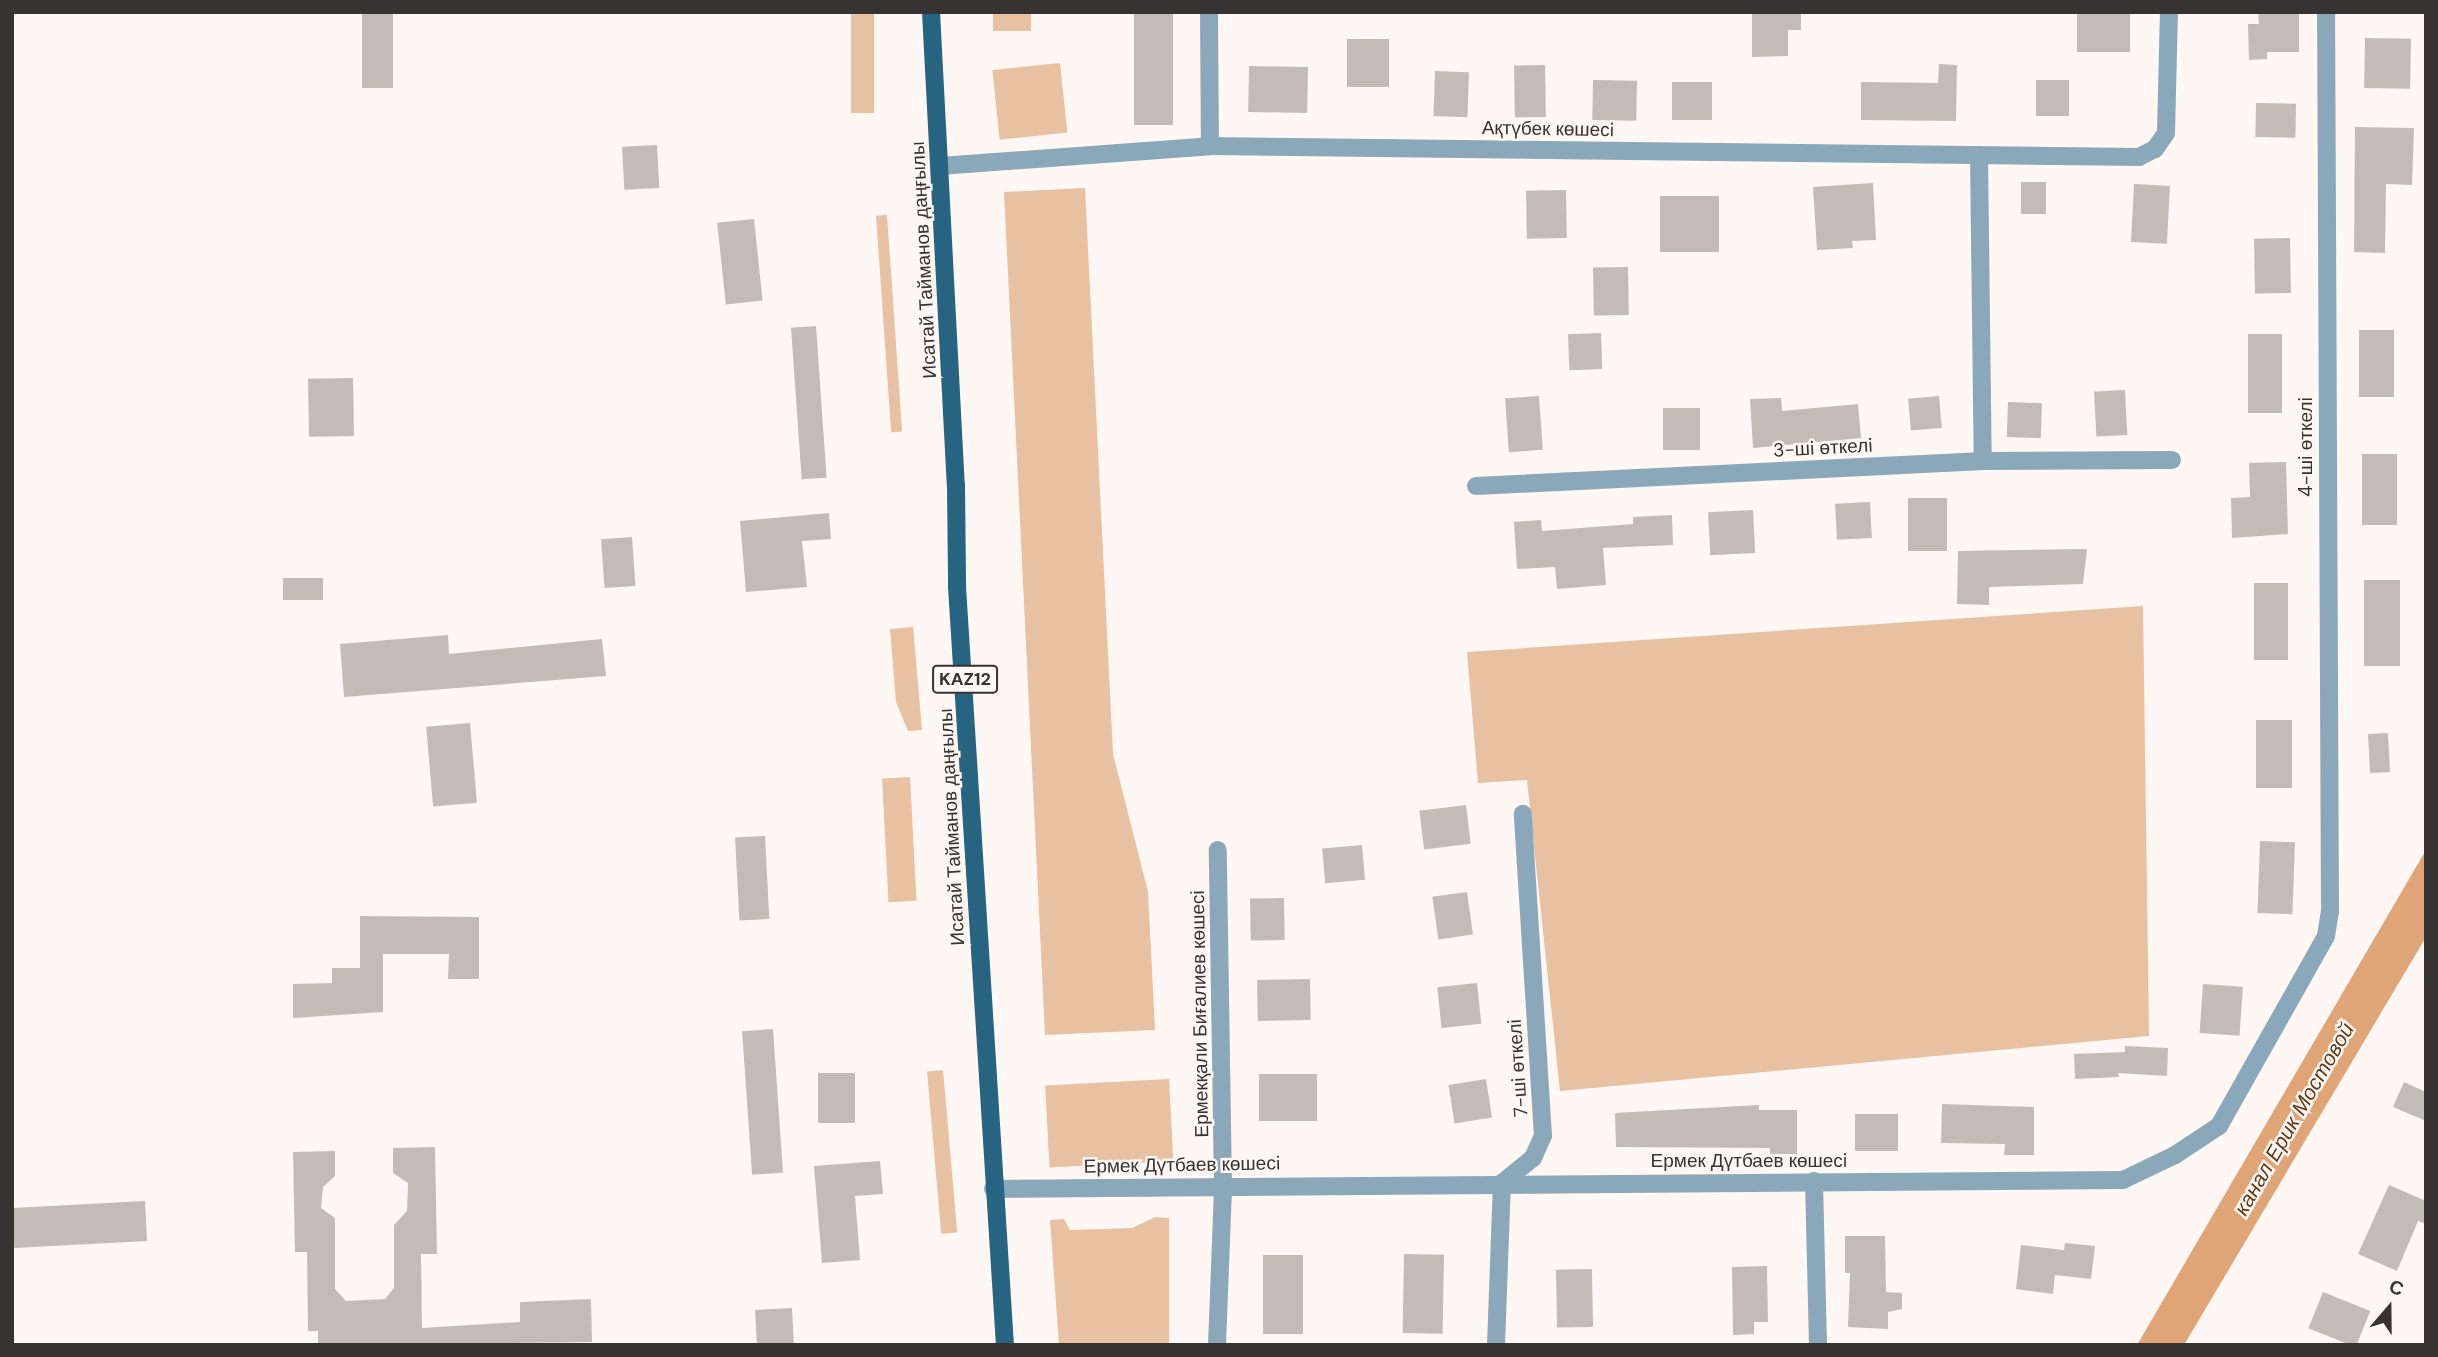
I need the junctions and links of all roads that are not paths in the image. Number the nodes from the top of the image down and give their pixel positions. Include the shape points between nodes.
1 (931, 12) edge
2 (1209, 12) edge
3 (2169, 12) edge
4 (2326, 12) edge
5 (1210, 146) junction
6 (1979, 155) junction
7 (940, 166) junction
8 (2172, 460) dead end
9 (1983, 461) junction
10 (1476, 486) dead end
11 (1522, 814) dead end
12 (1218, 850) dead end
13 (2329, 882) joint
14 (1814, 1181) junction
15 (1502, 1183) junction
16 (1223, 1186) junction
17 (993, 1189) junction
18 (1005, 1345) edge
19 (1217, 1345) edge
20 (1496, 1345) edge
21 (1818, 1345) edge

1 - 7 main road, Исатай Тайманов даңғылы / KAZ12
2 - 5 street
3 - 6 street, Ақтүбек көшесi via 2166,133 2155,149 2139,157
4 - 13 street, 4-шi өткелi
5 - 6 street, Ақтүбек көшесi
5 - 7 street, Ақтүбек көшесi
6 - 9 street
7 - 17 main road, Исатай Тайманов даңғылы / KAZ12 via 957,587
8 - 9 street, 3-шi өткелi
9 - 10 street, 3-шi өткелi
11 - 15 street, 7-шi өткелi via 1544,1136 1533,1158
12 - 16 street, Ермекқали Биғалиев көшесі
13 - 14 street, Ермек Дүтбаев көшесi via 2326,936 2219,1126 2175,1154 2123,1180
14 - 15 street, Ермек Дүтбаев көшесi
14 - 21 street
15 - 16 street, Ермек Дүтбаев көшесi
15 - 20 street
16 - 17 street, Ермек Дүтбаев көшесi
16 - 19 street, Ермекқали Биғалиев көшесі
17 - 18 main road, Исатай Тайманов даңғылы / KAZ12

